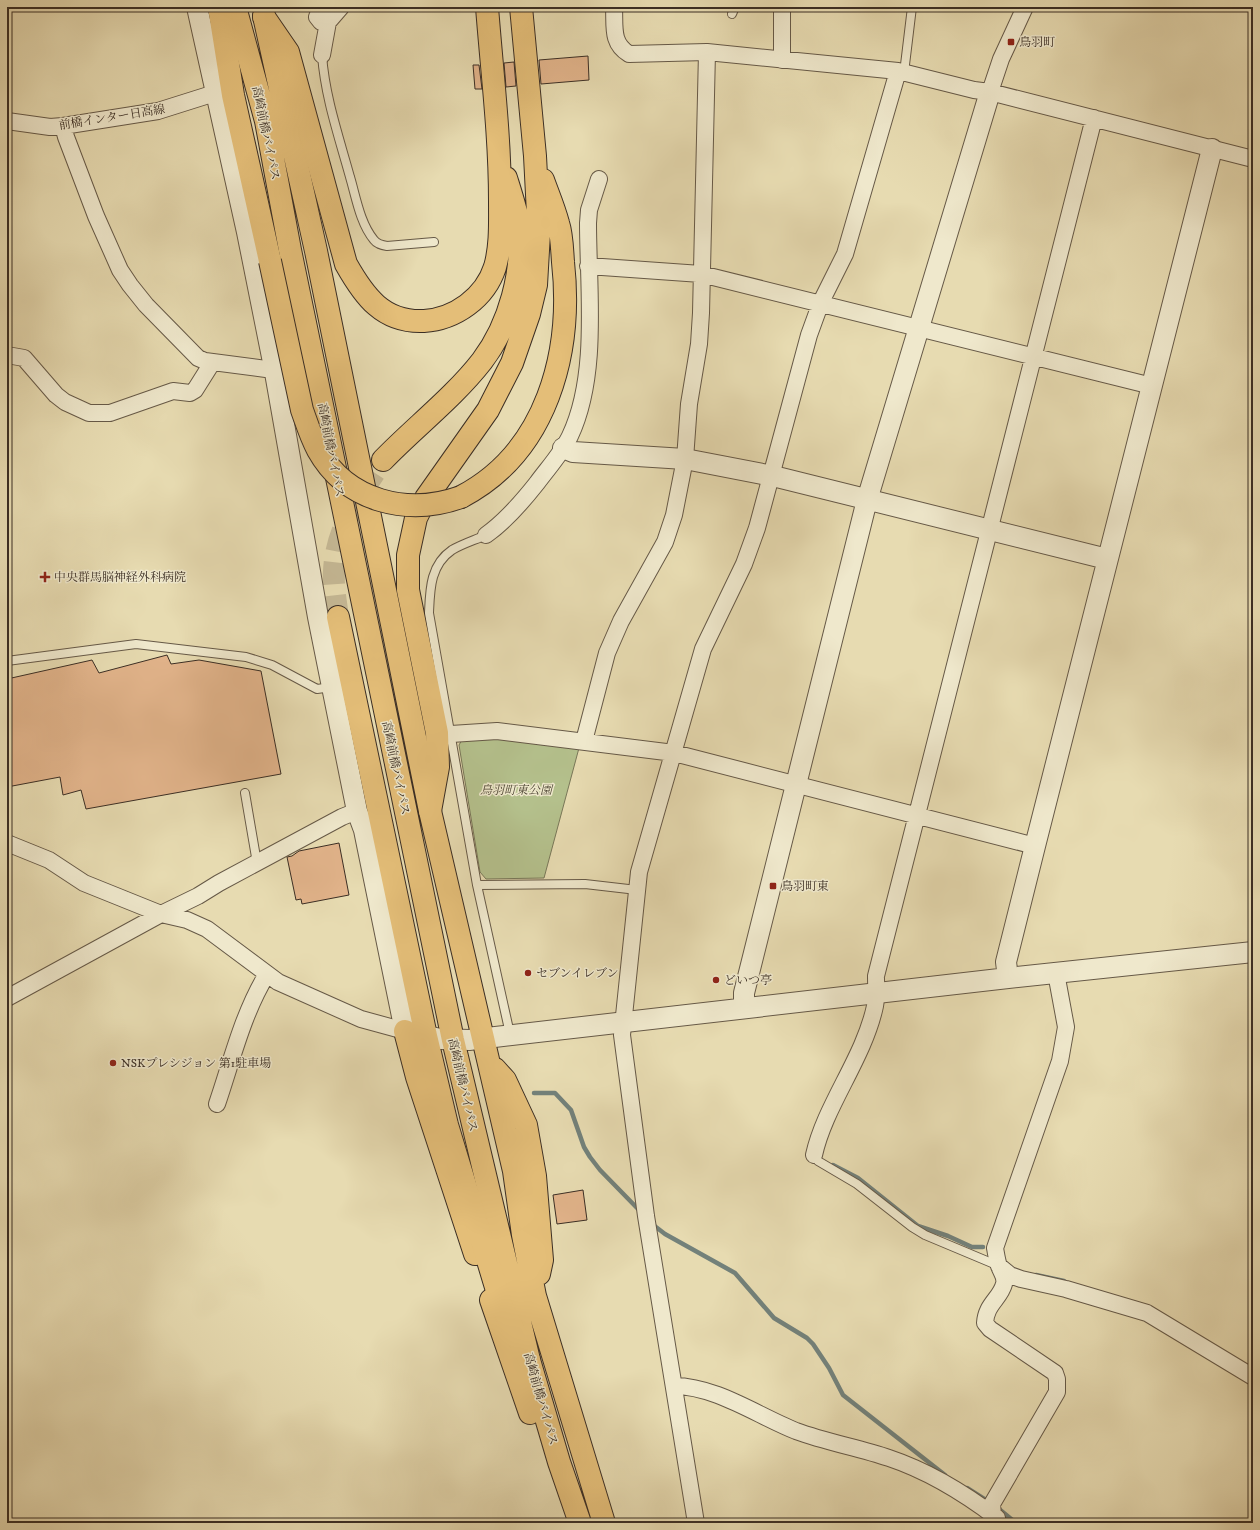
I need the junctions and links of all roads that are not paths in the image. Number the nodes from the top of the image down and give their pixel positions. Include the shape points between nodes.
1 (197, 7) edge
2 (219, 7) edge
3 (235, 7) edge
4 (321, 7) edge
5 (341, 7) edge
6 (487, 7) edge
7 (521, 7) edge
8 (614, 7) edge
9 (782, 7) edge
10 (912, 7) edge
11 (1025, 7) edge
12 (263, 12) edge
13 (328, 22) junction
14 (707, 52) junction
15 (322, 56) joint
16 (782, 60) junction
17 (901, 72) junction
18 (990, 92) junction
19 (215, 93) junction
20 (1094, 118) junction
21 (7, 121) edge
22 (63, 126) junction
23 (1212, 149) junction
24 (535, 156) junction
25 (500, 159) junction
26 (1253, 159) edge
27 (599, 180) dead end
28 (434, 242) dead end
29 (588, 266) junction
30 (702, 274) junction
31 (821, 302) junction
32 (919, 327) junction
33 (7, 355) edge
34 (1032, 356) junction
35 (212, 363) junction
36 (274, 367) junction
37 (1152, 386) junction
38 (563, 448) junction
39 (685, 459) junction
40 (383, 460) tunnel mouth
41 (773, 476) junction
42 (867, 500) junction
43 (989, 529) junction
44 (486, 534) joint
45 (1107, 559) junction
46 (338, 616) tunnel mouth
47 (7, 661) edge
48 (333, 687) junction
49 (451, 734) junction
50 (584, 741) junction
51 (674, 753) junction
52 (796, 784) junction
53 (245, 793) dead end
54 (357, 811) junction
55 (430, 811) junction
56 (917, 815) junction
57 (7, 843) edge
58 (1035, 846) junction
59 (257, 863) junction
60 (477, 885) junction
61 (637, 890) junction
62 (161, 914) junction
63 (1253, 952) edge
64 (1056, 973) junction
65 (267, 974) junction
66 (1008, 978) junction
67 (876, 993) junction
68 (7, 998) edge
69 (744, 1008) junction
70 (622, 1022) junction
71 (415, 1034) junction
72 (510, 1034) junction
73 (484, 1038) junction
74 (452, 1040) junction
75 (217, 1104) dead end
76 (814, 1155) joint
77 (999, 1266) junction
78 (529, 1360) junction
79 (1253, 1377) edge
80 (674, 1386) junction
81 (559, 1462) junction
82 (999, 1520) edge
83 (580, 1523) edge
84 (604, 1523) edge
85 (696, 1523) edge

1 - 19 street
2 - 24 highway, bridge via 233,95 302,410 318,451 329,465 368,496 386,503 424,506 437,505 462,497 488,482 512,458 540,416 558,369 565,317 559,224
3 - 74 highway, 高崎前橋バイパス via 266,121 290,250
4 - 13 street via 317,17 321,22
5 - 13 street
6 - 25 highway
7 - 24 highway
8 - 14 street via 616,40 620,49 629,54
9 - 16 street
10 - 17 lane
11 - 18 street via 1001,59
12 - 25 highway via 288,52 346,264 363,293 385,312 413,320 441,319 466,306 481,291 494,268 498,252
12 - 55 highway, 高崎前橋バイパス via 316,252
13 - 15 street
14 - 16 street
14 - 30 street
15 - 28 lane via 326,88 339,136 363,220 373,239 379,245 387,246
16 - 17 street
17 - 18 street
17 - 31 street via 845,254
18 - 20 street
18 - 32 street
19 - 22 street, 前橋インター日高線 via 158,111
19 - 36 street
20 - 23 street
20 - 34 street
21 - 22 street, 前橋インター日高線 via 50,127
22 - 35 street via 96,216 120,270 130,285 198,358
23 - 26 street
23 - 37 street
24 - 55 highway via 539,259 536,285 520,343 488,410 426,498 416,518 411,538 408,590 437,734 438,767
25 - 40 highway via 516,212 520,239 517,276 506,318 482,361
27 - 29 street via 589,210
29 - 30 street
29 - 38 street via 587,374 573,430
30 - 31 street
30 - 39 street via 699,344 689,404
31 - 32 street
31 - 41 street via 809,335
32 - 34 street
32 - 42 street
33 - 35 street via 24,358 29,362 46,385 65,402 89,413 100,414 125,409 173,392 190,393 195,390
34 - 37 street
34 - 43 street
35 - 36 street via 266,369
36 - 48 street via 318,617
37 - 45 street
38 - 39 street via 573,452
38 - 44 street via 514,510
39 - 41 street
39 - 50 street via 670,530 659,555 621,621 607,653
41 - 42 street
41 - 51 street via 750,548 703,649
42 - 43 street
42 - 52 street
43 - 45 street
43 - 56 street
44 - 49 lane via 444,556 432,576 429,613
45 - 58 street
46 - 71 highway
47 - 48 lane via 136,644 246,657 272,665 317,689
48 - 54 street
49 - 50 street via 497,731
49 - 60 lane
50 - 51 street
51 - 52 street
51 - 61 street via 639,872
52 - 56 street
52 - 69 street via 744,993
53 - 59 lane
54 - 59 street
54 - 71 street
55 - 73 highway, 高崎前橋バイパス
56 - 58 street
56 - 67 street via 876,976
57 - 62 street via 49,860 84,883
58 - 66 street via 1006,962
59 - 62 street
60 - 61 lane via 585,884
60 - 72 lane
61 - 70 street
62 - 65 street via 187,920 207,929
62 - 68 street
63 - 64 street
64 - 66 street
64 - 77 street via 1066,1027 1060,1061 995,1248
65 - 71 street via 278,982 362,1019
65 - 75 street via 258,988 243,1026
66 - 67 street
67 - 69 street
67 - 76 street via 874,1008 860,1048 826,1121
69 - 70 street
70 - 72 street
70 - 80 street via 646,1216
71 - 74 street
71 - 78 highway via 447,1125 502,1307
71 - 81 highway via 430,1117 527,1405
72 - 73 street
73 - 74 street
73 - 84 highway, 高崎前橋バイパス via 514,1171 535,1296
74 - 78 highway, 高崎前橋バイパス
76 - 77 lane via 818,1161 857,1184 925,1235
77 - 79 street via 1020,1279 1147,1313
77 - 82 street via 1005,1279 1004,1284 989,1305 985,1323 1055,1373 1058,1386 1057,1392 992,1504
78 - 81 highway, 高崎前橋バイパス
80 - 82 street via 697,1389 726,1399 797,1431 906,1464 965,1495
80 - 85 street
81 - 83 highway, 高崎前橋バイパス

